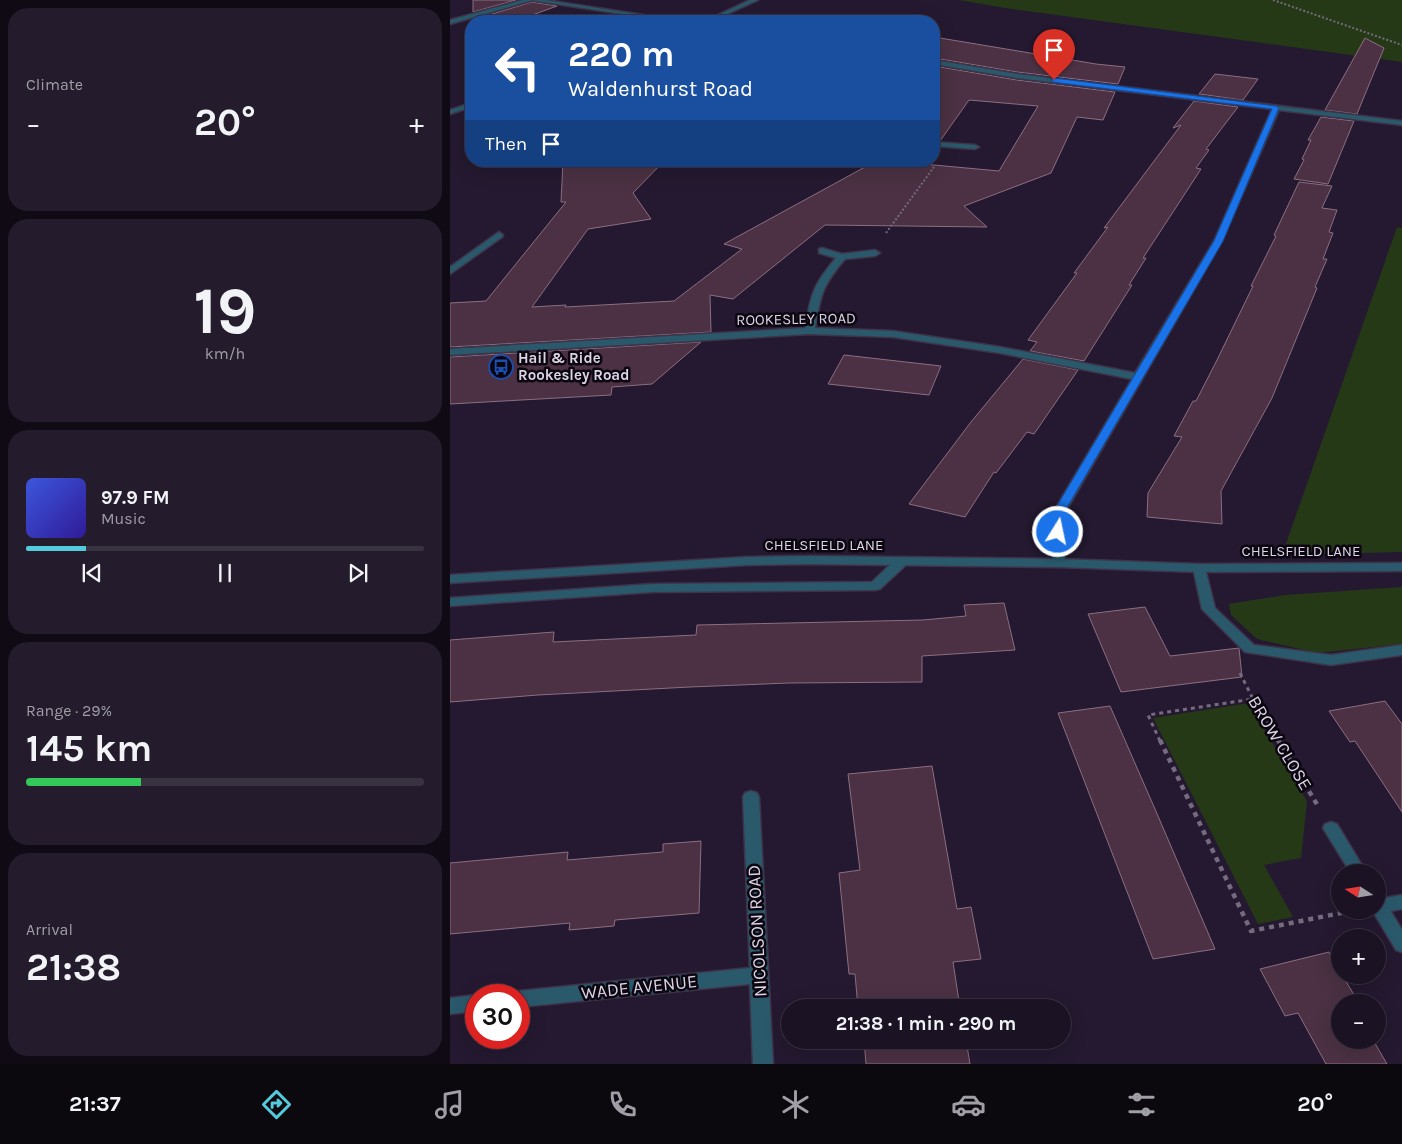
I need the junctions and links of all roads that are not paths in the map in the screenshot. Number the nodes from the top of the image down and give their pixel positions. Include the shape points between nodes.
1 (532, 0) edge
2 (755, 0) edge
3 (476, 15) edge
4 (638, 15) edge
5 (721, 15) edge
6 (465, 18) edge
7 (450, 22) edge
8 (940, 63) edge
9 (465, 107) edge
10 (1276, 108) junction
11 (451, 112) edge
12 (465, 113) edge
13 (1402, 123) edge
14 (940, 144) edge
15 (974, 146) dead end
16 (499, 234) dead end
17 (822, 251) dead end
18 (876, 253) road end
19 (842, 257) junction
20 (450, 271) edge
21 (809, 331) junction
22 (450, 352) edge
23 (1138, 377) junction
24 (902, 561) junction
25 (1059, 563) junction
26 (1402, 567) edge
27 (1199, 568) junction
28 (450, 579) edge
29 (450, 602) edge
30 (1402, 650) edge
31 (751, 797) dead end
32 (1331, 828) road end
33 (1353, 864) edge
34 (1402, 902) edge
35 (1386, 904) edge
36 (1386, 918) edge
37 (1402, 945) edge
38 (759, 975) junction
39 (530, 998) edge
40 (465, 1004) edge
41 (450, 1006) edge
42 (763, 1064) edge

1 - 3 street
1 - 4 street
2 - 5 street
6 - 7 street
8 - 10 street via 1017,76
9 - 11 street
10 - 13 street
10 - 23 street via 1218,241
11 - 12 street
14 - 15 street
16 - 20 street
17 - 19 street
18 - 19 street
19 - 21 street via 823,279 816,295
21 - 22 street, ROOKESLEY ROAD
21 - 23 street, ROOKESLEY ROAD via 893,334 1000,350
23 - 25 street via 1057,516
24 - 25 street, CHELSFIELD LANE
24 - 28 street, CHELSFIELD LANE via 747,561
24 - 29 street via 875,586 652,588
25 - 27 street, CHELSFIELD LANE
26 - 27 street, CHELSFIELD LANE
27 - 30 street via 1209,609 1250,649 1331,660
31 - 38 street, NICOLSON ROAD
32 - 33 street
34 - 35 street
36 - 37 street
38 - 39 street, WADE AVENUE
38 - 42 street, NICOLSON ROAD
40 - 41 street

